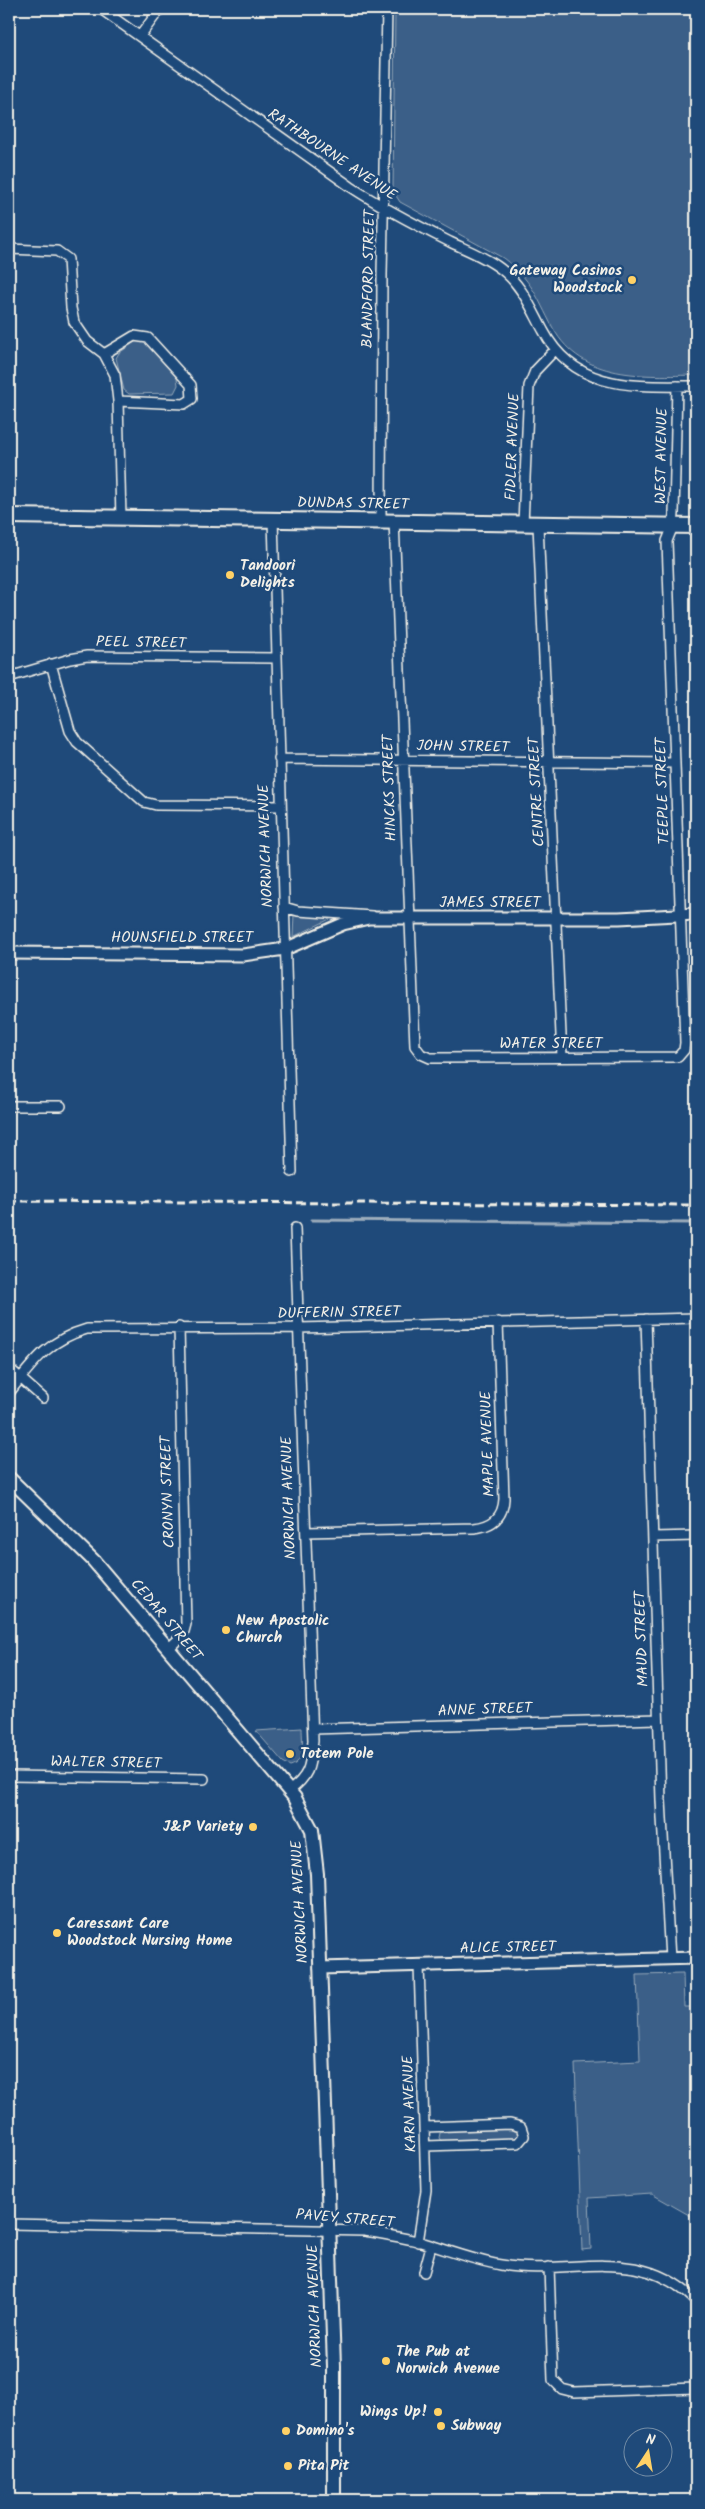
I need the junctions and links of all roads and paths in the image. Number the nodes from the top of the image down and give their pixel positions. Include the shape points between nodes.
1 (101, 9) edge
2 (160, 9) edge
3 (387, 9) edge
4 (140, 36) junction
5 (383, 208) junction
6 (9, 249) edge
7 (554, 350) junction
8 (104, 354) junction
9 (677, 386) junction
10 (696, 386) edge
11 (118, 401) junction
12 (9, 516) edge
13 (121, 518) junction
14 (273, 519) junction
15 (388, 520) junction
16 (524, 524) junction
17 (538, 525) junction
18 (673, 526) junction
19 (696, 526) edge
20 (276, 658) junction
21 (51, 664) junction
22 (9, 677) edge
23 (279, 759) junction
24 (403, 759) junction
25 (549, 763) junction
26 (675, 763) junction
27 (280, 806) junction
28 (284, 907) junction
29 (696, 914) edge
30 (682, 915) junction
31 (379, 917) junction
32 (409, 917) junction
33 (557, 918) junction
34 (285, 949) junction
35 (9, 953) edge
36 (421, 1054) joint
37 (681, 1054) joint
38 (562, 1057) junction
39 (9, 1106) edge
40 (61, 1106) dead end
41 (292, 1172) dead end
42 (296, 1228) dead end
43 (696, 1318) edge
44 (646, 1319) junction
45 (498, 1322) junction
46 (179, 1328) junction
47 (299, 1328) junction
48 (9, 1368) edge
49 (20, 1378) junction
50 (9, 1393) edge
51 (43, 1398) dead end
52 (9, 1478) edge
53 (306, 1532) junction
54 (696, 1536) edge
55 (653, 1537) junction
56 (168, 1648) junction
57 (658, 1719) junction
58 (313, 1729) junction
59 (9, 1776) edge
60 (204, 1779) dead end
61 (289, 1791) junction
62 (696, 1958) edge
63 (670, 1959) junction
64 (419, 1965) junction
65 (320, 1968) junction
66 (425, 2127) junction
67 (426, 2146) junction
68 (9, 2224) edge
69 (329, 2229) junction
70 (418, 2242) junction
71 (431, 2246) junction
72 (549, 2267) junction
73 (424, 2272) dead end
74 (696, 2301) edge
75 (696, 2388) edge
76 (334, 2500) edge

1 - 4 street, RATHBOURNE AVENUE
2 - 4 street
3 - 5 street, BLANDFORD STREET
4 - 5 street, RATHBOURNE AVENUE
5 - 7 street, RATHBOURNE AVENUE via 504,271 527,298
5 - 15 street, BLANDFORD STREET
6 - 8 street via 57,251 68,259 74,322 87,341
7 - 9 street via 576,368 600,380
7 - 16 street, FIDLER AVENUE via 535,371 529,386
8 - 11 street via 115,375
8 - 11 street via 134,336 146,337 193,389 192,399 184,404
9 - 10 street
9 - 18 street, WEST AVENUE
11 - 13 street
12 - 13 main road, DUNDAS STREET
13 - 14 main road, DUNDAS STREET
14 - 15 main road, DUNDAS STREET
14 - 20 street, NORWICH AVENUE
15 - 16 main road, DUNDAS STREET
15 - 24 street, HINCKS STREET
16 - 17 main road, DUNDAS STREET
17 - 18 main road, DUNDAS STREET
17 - 25 street, CENTRE STREET
18 - 19 main road, DUNDAS STREET
18 - 26 street, TEEPLE STREET via 667,540
20 - 21 street, PEEL STREET via 101,655
20 - 23 street, NORWICH AVENUE
21 - 22 street, PEEL STREET
21 - 27 street via 70,731 144,802 156,805
23 - 24 street, JOHN STREET
23 - 27 street, NORWICH AVENUE
24 - 25 street, JOHN STREET
24 - 32 street, HINCKS STREET
25 - 26 street, JOHN STREET
25 - 33 street, CENTRE STREET
26 - 30 street, TEEPLE STREET
27 - 28 street, NORWICH AVENUE
28 - 31 street, JAMES STREET via 298,911
28 - 34 street, NORWICH AVENUE
29 - 30 street, JAMES STREET
30 - 33 street, JAMES STREET
30 - 37 street, TEEPLE STREET via 685,1043
31 - 32 street, JAMES STREET
31 - 34 street, HOUNSFIELD STREET via 343,924
32 - 33 street, JAMES STREET
32 - 36 street, HINCKS STREET via 414,1037 415,1046
33 - 38 street, CENTRE STREET
34 - 35 street, HOUNSFIELD STREET via 236,955
34 - 41 street, NORWICH AVENUE
36 - 38 street, WATER STREET via 430,1058
37 - 38 street, WATER STREET via 663,1058
39 - 40 street
42 - 47 street, NORWICH AVENUE
43 - 44 street, DUFFERIN STREET
44 - 45 street, DUFFERIN STREET
44 - 55 street, MAUD STREET
45 - 47 street, DUFFERIN STREET
45 - 53 street, MAPLE AVENUE via 504,1498 503,1509 496,1520 485,1527 474,1528
46 - 47 street, DUFFERIN STREET
46 - 49 street, DUFFERIN STREET via 106,1327 79,1331 50,1345
46 - 56 street, CRONYN STREET via 186,1624 183,1634
47 - 53 street, NORWICH AVENUE
48 - 49 street
49 - 50 street, DUFFERIN STREET
49 - 51 street
52 - 56 main road, CEDAR STREET via 86,1552
53 - 58 street, NORWICH AVENUE
54 - 55 street
55 - 57 street, MAUD STREET
56 - 61 main road, CEDAR STREET
57 - 58 street, ANNE STREET
57 - 63 street, MAUD STREET
58 - 61 street, NORWICH AVENUE via 309,1768 303,1781
59 - 60 street, WALTER STREET
61 - 65 main road, NORWICH AVENUE via 306,1816 315,1843
62 - 63 street, ALICE STREET
63 - 64 street, ALICE STREET
64 - 65 street, ALICE STREET
64 - 66 street, KARN AVENUE
65 - 69 main road, NORWICH AVENUE
66 - 67 street, KARN AVENUE
66 - 67 street via 510,2124 521,2127 524,2136 518,2143
67 - 70 street, KARN AVENUE via 426,2205
68 - 69 street, PAVEY STREET
69 - 70 street, PAVEY STREET via 365,2231
69 - 76 main road, NORWICH AVENUE via 336,2457
70 - 71 street, PAVEY STREET
71 - 72 street, PAVEY STREET via 503,2266
71 - 73 street
72 - 74 street, PAVEY STREET via 600,2264 637,2268 665,2280
72 - 75 street via 553,2380 557,2386 574,2392

